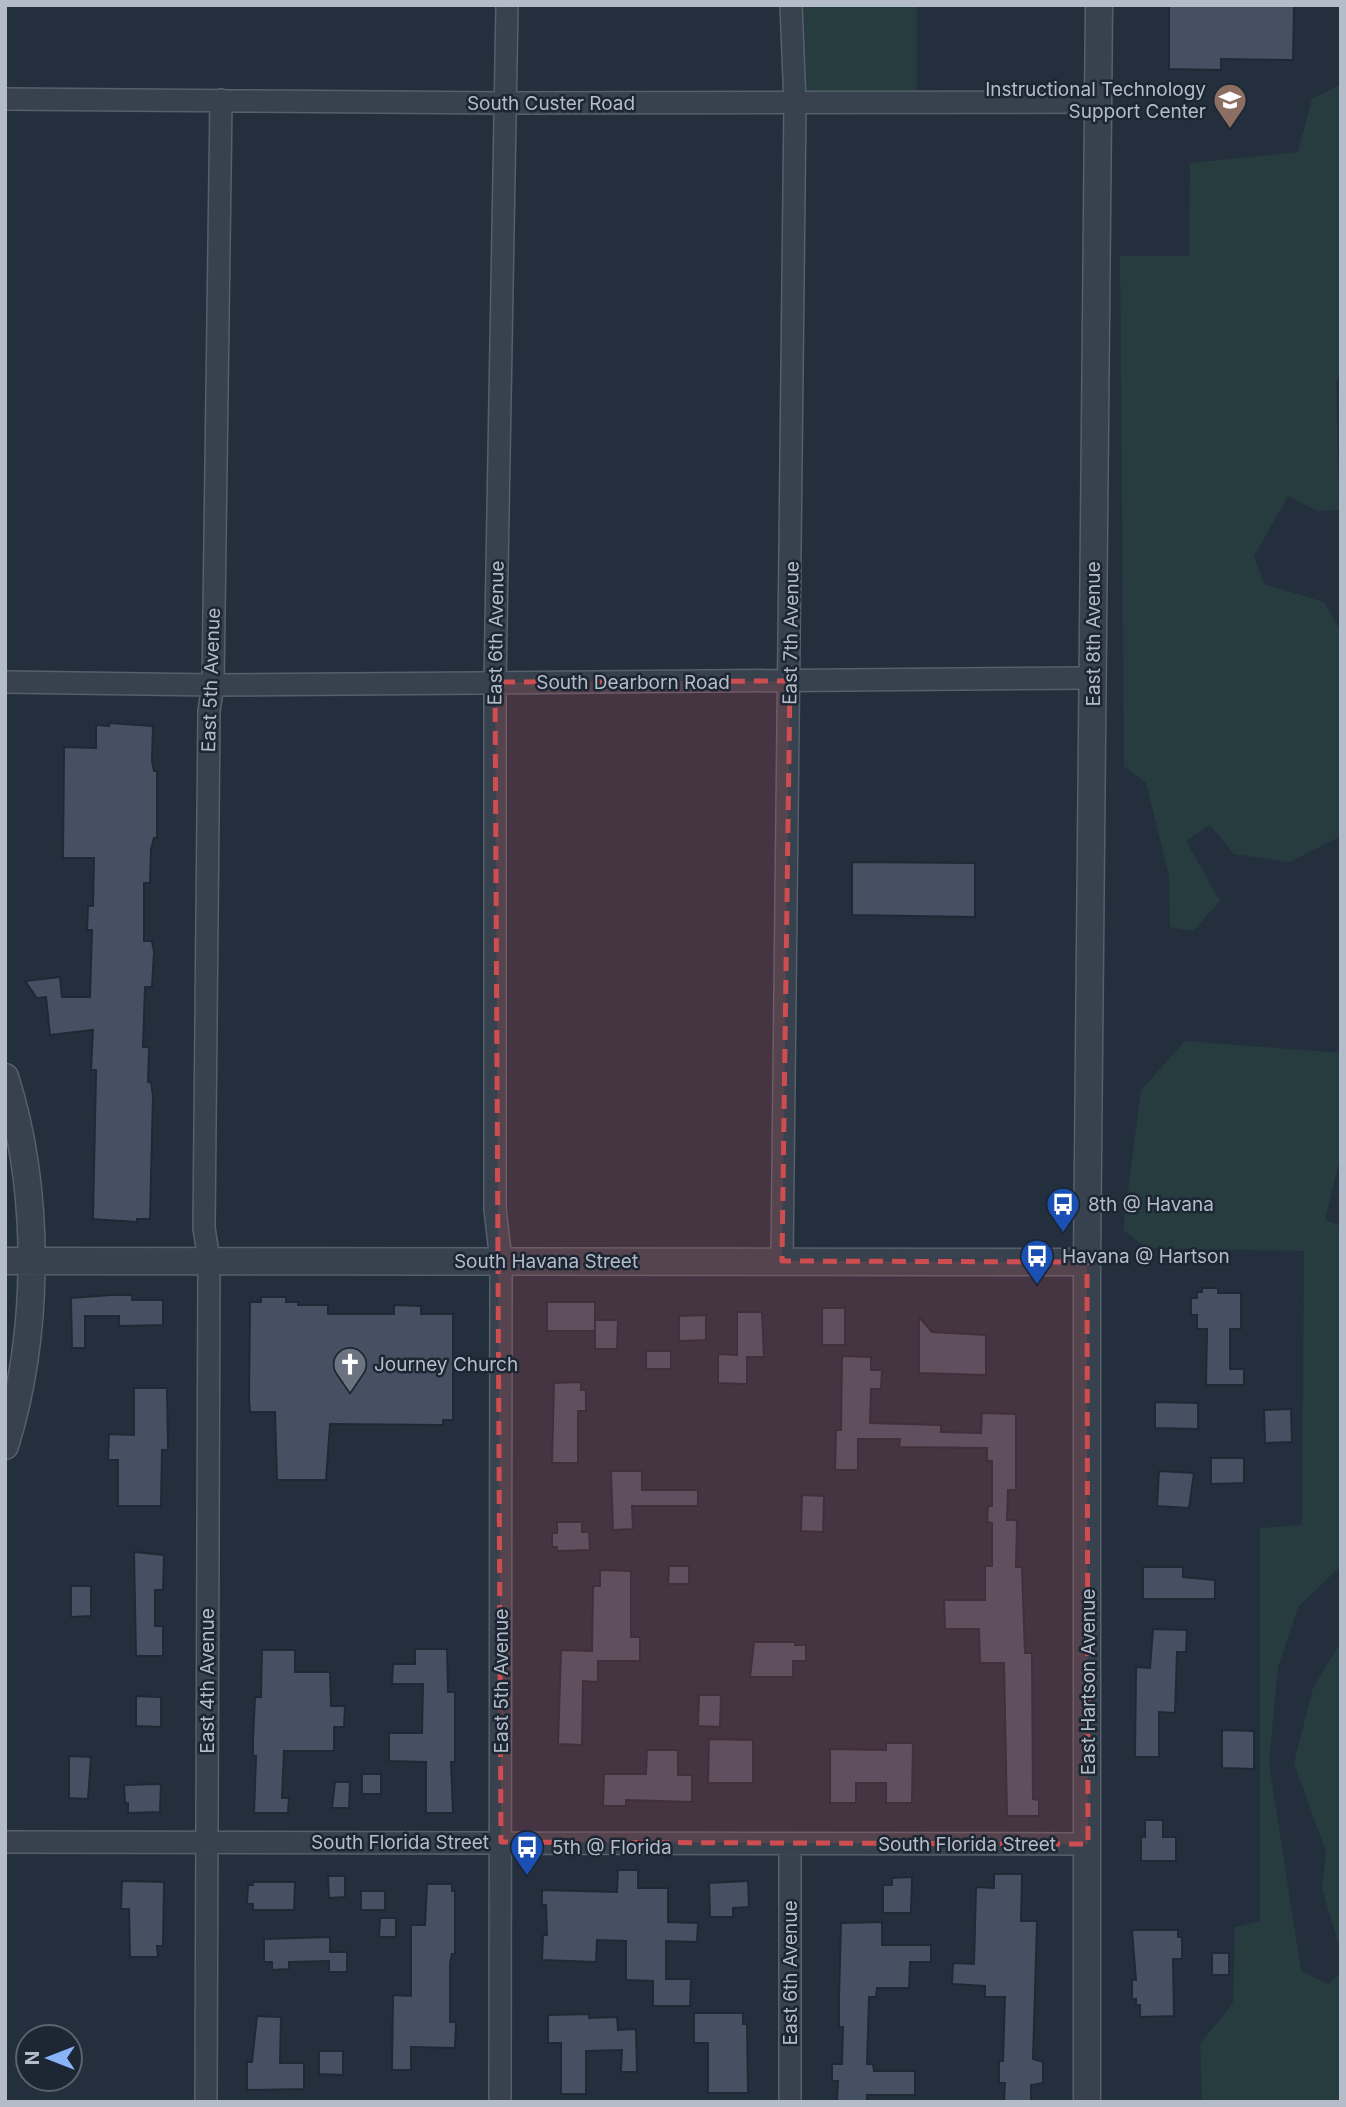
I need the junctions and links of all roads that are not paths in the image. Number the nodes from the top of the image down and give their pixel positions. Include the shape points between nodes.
1 (507, 5) edge
2 (792, 5) edge
3 (1099, 5) edge
4 (5, 99) edge
5 (221, 100) junction
6 (1097, 102) junction
7 (505, 103) junction
8 (795, 103) junction
9 (1093, 678) junction
10 (790, 681) junction
11 (5, 682) edge
12 (495, 682) junction
13 (213, 685) junction
14 (5, 1077) edge
15 (18, 1261) edge
16 (209, 1261) junction
17 (501, 1261) junction
18 (782, 1261) junction
19 (1087, 1262) junction
20 (5, 1446) edge
21 (5, 1842) edge
22 (206, 1842) junction
23 (501, 1842) junction
24 (790, 1844) junction
25 (1088, 1844) junction
26 (206, 2102) edge
27 (500, 2102) edge
28 (790, 2102) edge
29 (1087, 2102) edge

1 - 7 street, East 6th Avenue
2 - 8 street, East 7th Avenue
3 - 6 street, East 8th Avenue
4 - 5 street, South Custer Road
5 - 7 street, South Custer Road
5 - 13 street, East 5th Avenue
6 - 8 street, South Custer Road
6 - 9 street, East 8th Avenue
7 - 8 street, South Custer Road
7 - 12 street, East 6th Avenue
8 - 10 street, East 7th Avenue
9 - 10 street, South Dearborn Road
9 - 19 street, East 8th Avenue
10 - 12 street, South Dearborn Road
10 - 18 street, East 7th Avenue
11 - 13 street, South Dearborn Road
12 - 13 street, South Dearborn Road
12 - 17 street, East 6th Avenue via 495,1209
13 - 16 street, East 5th Avenue via 208,711 204,1200
14 - 15 street via 18,1116 27,1174
15 - 16 street, South Havana Street
15 - 20 street via 28,1341 17,1409
16 - 17 street, South Havana Street
16 - 22 street, East 4th Avenue
17 - 18 street, South Havana Street
17 - 23 street, East 5th Avenue
18 - 19 street, South Havana Street
19 - 25 street, East Hartson Avenue
21 - 22 street, South Florida Street
22 - 23 street, South Florida Street
22 - 26 street, East 4th Avenue
23 - 24 street, South Florida Street
23 - 27 street, East 5th Avenue
24 - 25 street, South Florida Street
24 - 28 street, East 6th Avenue
25 - 29 street, East Hartson Avenue

